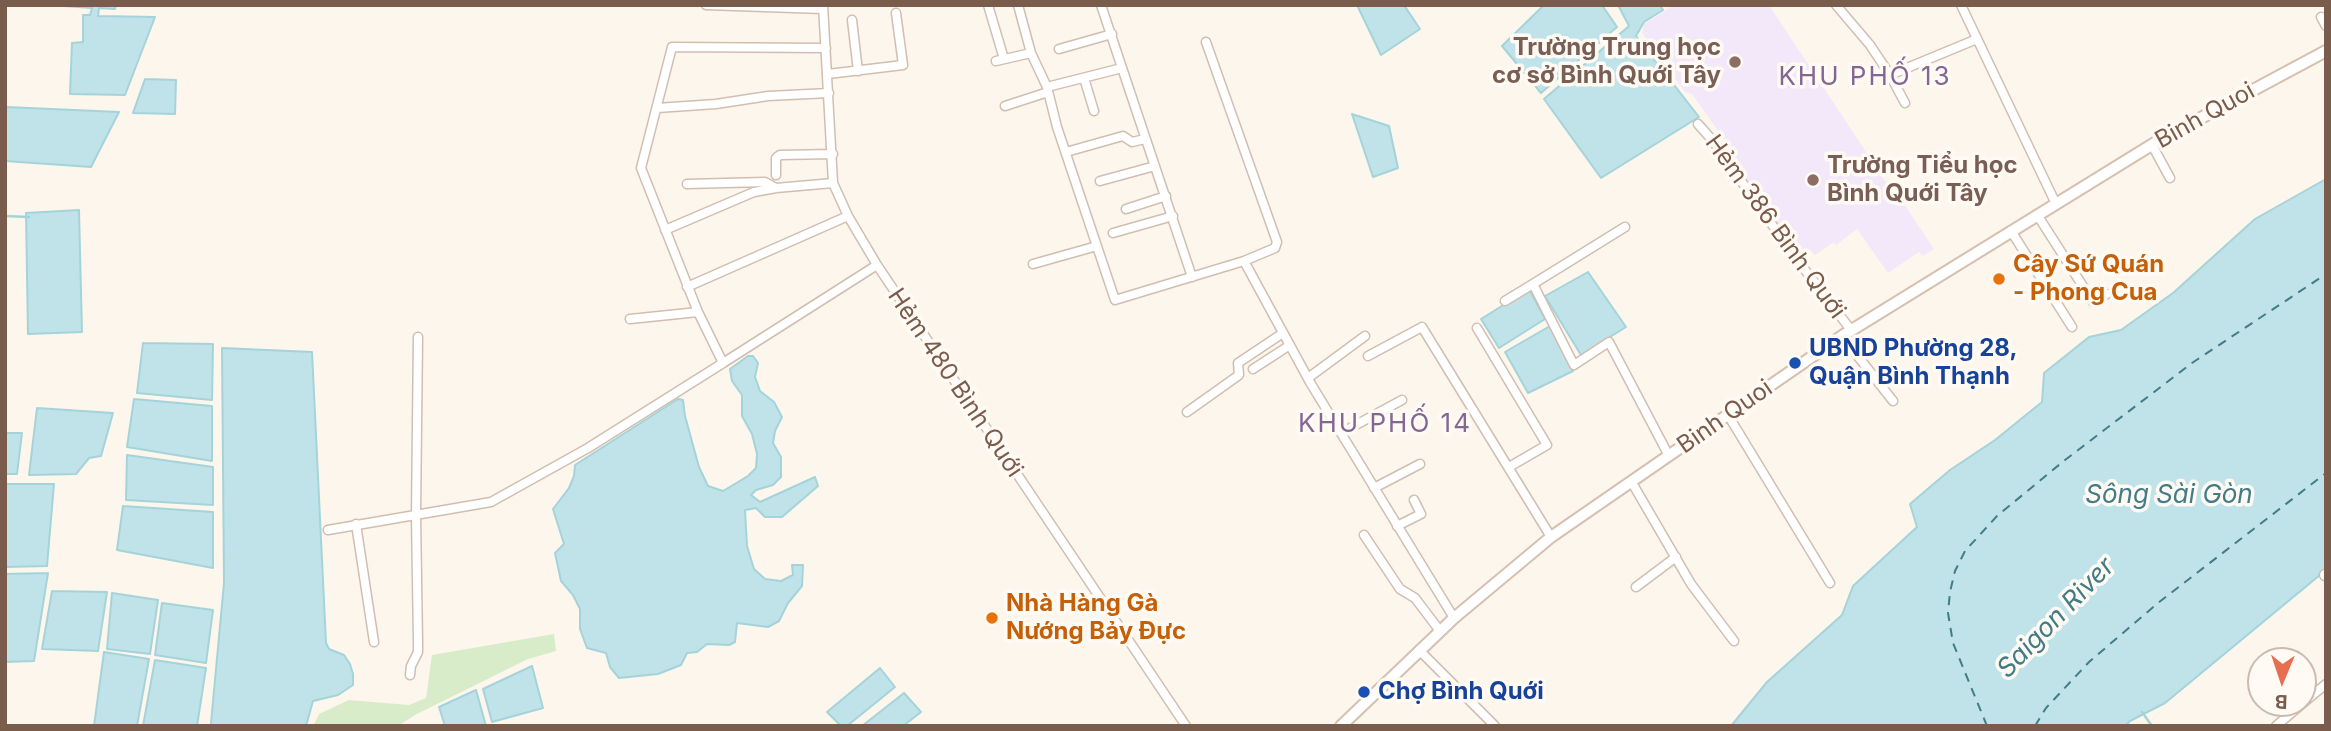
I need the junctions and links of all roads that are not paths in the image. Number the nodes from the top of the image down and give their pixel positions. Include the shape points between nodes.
1 (706, 5) edge
2 (988, 5) edge
3 (1018, 5) edge
4 (1101, 5) edge
5 (1836, 5) edge
6 (1961, 5) edge
7 (823, 7) edge
8 (896, 13) dead end
9 (2321, 17) dead end
10 (852, 20) dead end
11 (2326, 26) edge
12 (1112, 34) junction
13 (1977, 39) junction
14 (1206, 42) dead end
15 (826, 48) junction
16 (1059, 50) dead end
17 (2326, 51) edge
18 (1031, 53) junction
19 (1122, 68) junction
20 (858, 71) junction
21 (828, 74) junction
22 (1890, 75) junction
23 (1084, 78) junction
24 (1047, 89) junction
25 (829, 93) junction
26 (1905, 103) dead end
27 (1005, 106) dead end
28 (657, 108) junction
29 (1094, 111) dead end
30 (1698, 124) dead end
31 (1144, 139) junction
32 (2151, 145) junction
33 (1066, 152) junction
34 (833, 154) junction
35 (1155, 166) junction
36 (776, 175) dead end
37 (2170, 178) dead end
38 (1100, 181) dead end
39 (833, 183) junction
40 (687, 184) dead end
41 (776, 188) junction
42 (1166, 196) junction
43 (2056, 204) junction
44 (1126, 209) dead end
45 (848, 216) junction
46 (1173, 216) junction
47 (2038, 216) junction
48 (1625, 227) dead end
49 (665, 230) junction
50 (2011, 231) junction
51 (1113, 233) dead end
52 (1097, 246) junction
53 (1244, 261) junction
54 (1033, 264) dead end
55 (877, 265) junction
56 (1192, 277) junction
57 (1533, 284) junction
58 (687, 287) junction
59 (2107, 294) dead end
60 (1505, 301) dead end
61 (698, 312) junction
62 (630, 319) dead end
63 (2072, 327) dead end
64 (1477, 328) dead end
65 (1283, 333) junction
66 (1847, 333) junction
67 (1365, 336) dead end
68 (418, 337) dead end
69 (1290, 345) junction
70 (1368, 356) dead end
71 (723, 363) junction
72 (1253, 369) dead end
73 (1308, 378) junction
74 (1402, 400) dead end
75 (1893, 401) dead end
76 (1187, 412) dead end
77 (1728, 415) junction
78 (1341, 433) junction
79 (1669, 456) junction
80 (1420, 464) dead end
81 (1508, 467) junction
82 (1631, 481) junction
83 (1374, 488) junction
84 (1414, 500) dead end
85 (416, 515) junction
86 (356, 524) junction
87 (1397, 526) junction
88 (328, 530) dead end
89 (1364, 534) dead end
90 (1551, 537) junction
91 (1676, 557) junction
92 (1830, 583) dead end
93 (1636, 587) dead end
94 (1454, 618) junction
95 (1440, 631) junction
96 (1734, 641) dead end
97 (374, 642) dead end
98 (1419, 650) junction
99 (410, 675) dead end
100 (1186, 726) edge
101 (1341, 726) edge
102 (1495, 726) edge

1 - 7 street
2 - 18 street via 1000,60
3 - 18 street
4 - 12 street
5 - 22 street via 1871,44
6 - 13 street
7 - 15 street, Hẻm 480 Bình Quới
8 - 20 street via 903,65
9 - 11 street
10 - 20 street
12 - 16 street
12 - 19 street
13 - 22 street
13 - 43 street
14 - 53 street via 1277,242 1275,248
15 - 21 street, Hẻm 480 Bình Quới
15 - 28 street via 671,47
17 - 32 main road, Binh Quoi
18 - 24 street
19 - 23 street
19 - 31 street
20 - 21 street
21 - 25 street, Hẻm 480 Bình Quới
22 - 26 street
23 - 24 street
23 - 29 street
24 - 27 street
24 - 33 street
25 - 28 street
25 - 34 street, Hẻm 480 Bình Quới
28 - 49 street via 641,169
30 - 66 street, Hẻm 386 Bình Quới
31 - 33 street via 1132,142 1123,136
31 - 35 street
32 - 37 street
32 - 43 main road, Binh Quoi
33 - 52 street
34 - 36 street via 780,155
34 - 39 street, Hẻm 480 Bình Quới
35 - 38 street
35 - 42 street
39 - 41 street
39 - 45 street, Hẻm 480 Bình Quới
40 - 41 street via 765,182
41 - 49 street via 754,192
42 - 44 street
42 - 46 street
43 - 47 main road, Binh Quoi
45 - 55 street, Hẻm 480 Bình Quới
45 - 58 street
46 - 51 street
46 - 56 street
47 - 50 main road, Binh Quoi
47 - 59 street via 2093,302
48 - 57 street
49 - 58 street
50 - 63 street
50 - 66 main road, Binh Quoi
52 - 54 street
52 - 56 street via 1115,300
53 - 56 street
53 - 65 street
55 - 71 street
55 - 100 street, Hẻm 480 Bình Quới
57 - 60 street
57 - 79 street via 1574,365 1609,342
58 - 61 street
61 - 62 street
61 - 71 street
64 - 81 street via 1547,445
65 - 69 street
65 - 76 street via 1238,363 1239,375
66 - 75 street, Hẻm 386 Bình Quới
66 - 77 main road, Binh Quoi
67 - 73 street
68 - 85 street
69 - 72 street
69 - 73 street
70 - 81 street via 1423,327
71 - 85 street via 588,448 491,502
73 - 78 street
74 - 78 street
77 - 79 main road, Binh Quoi
77 - 92 street
78 - 83 street
79 - 82 main road, Binh Quoi
80 - 83 street
81 - 90 street
82 - 90 main road, Binh Quoi
82 - 91 street
83 - 87 street
84 - 87 street via 1421,514
85 - 86 street
85 - 99 street via 418,652
86 - 88 street
86 - 97 street
87 - 94 street
89 - 95 street via 1400,589 1415,598
90 - 94 main road, Binh Quoi
91 - 93 street
91 - 96 street
94 - 95 main road, Binh Quoi
95 - 98 main road, Binh Quoi
98 - 101 main road, Binh Quoi
98 - 102 street

